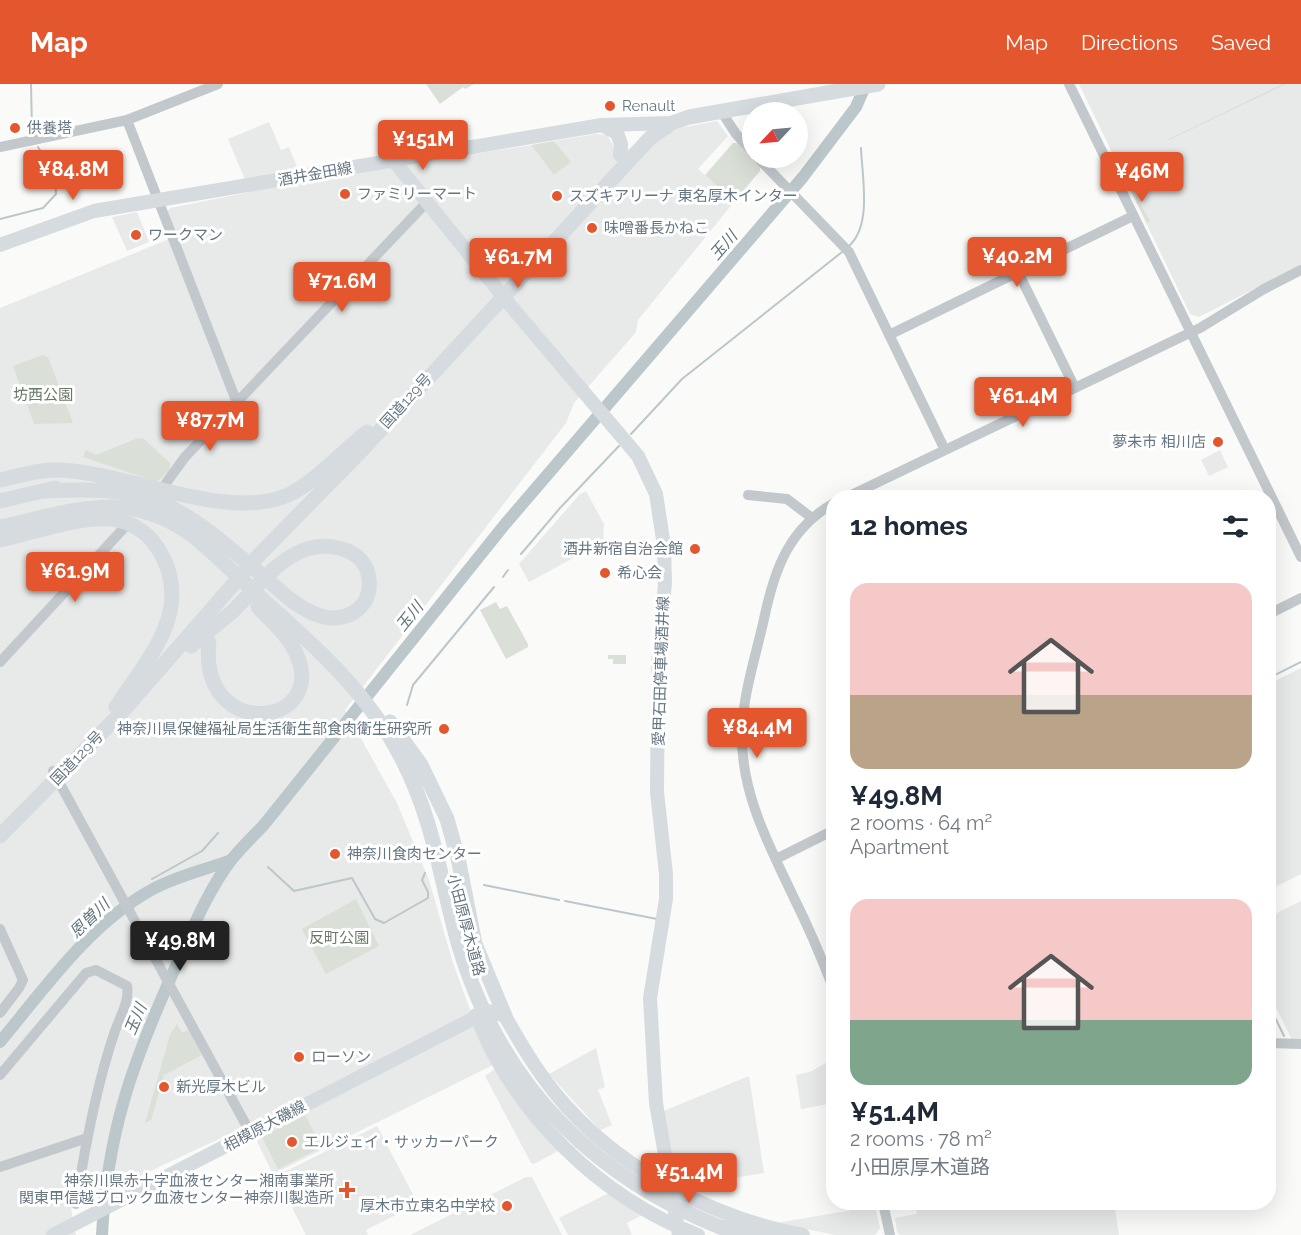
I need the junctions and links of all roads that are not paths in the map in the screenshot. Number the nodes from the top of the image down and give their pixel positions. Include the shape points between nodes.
1 (218, 84) edge
2 (823, 84) edge
3 (878, 84) edge
4 (1069, 84) edge
5 (721, 111) junction
6 (127, 120) junction
7 (653, 123) junction
8 (672, 123) junction
9 (602, 125) junction
10 (742, 140) edge
11 (0, 147) edge
12 (620, 155) junction
13 (394, 161) junction
14 (768, 168) edge
15 (158, 201) junction
16 (427, 202) junction
17 (1133, 216) junction
18 (0, 246) edge
19 (1301, 270) edge
20 (1018, 272) junction
21 (500, 292) junction
22 (1189, 333) junction
23 (889, 335) junction
24 (1075, 388) junction
25 (237, 404) junction
26 (367, 432) junction
27 (363, 449) junction
28 (945, 450) junction
29 (107, 478) junction
30 (0, 480) edge
31 (166, 483) dead end
32 (862, 490) edge
33 (1268, 490) edge
34 (45, 491) junction
35 (748, 495) dead end
36 (0, 501) edge
37 (1276, 507) edge
38 (826, 508) edge
39 (175, 517) junction
40 (812, 518) junction
41 (0, 527) edge
42 (123, 529) dead end
43 (0, 540) edge
44 (1301, 557) edge
45 (264, 594) junction
46 (1301, 598) edge
47 (224, 607) dead end
48 (1276, 610) edge
49 (209, 642) dead end
50 (0, 662) edge
51 (119, 710) junction
52 (56, 775) junction
53 (438, 821) junction
54 (0, 824) edge
55 (826, 834) edge
56 (0, 836) edge
57 (776, 859) junction
58 (0, 929) edge
59 (826, 969) edge
60 (0, 1013) edge
61 (476, 1015) junction
62 (504, 1016) junction
63 (1276, 1043) edge
64 (1301, 1044) edge
65 (507, 1056) junction
66 (0, 1075) edge
67 (251, 1134) junction
68 (87, 1138) junction
69 (0, 1167) edge
70 (670, 1186) junction
71 (76, 1204) dead end
72 (885, 1210) edge
73 (678, 1231) edge
74 (53, 1235) edge
75 (698, 1235) edge
76 (718, 1235) edge
77 (741, 1235) edge
78 (769, 1235) edge
79 (802, 1235) edge
80 (890, 1235) edge

1 - 6 street
2 - 7 highway, 国道129号 via 680,109
3 - 5 highway, 国道129号
4 - 17 street
5 - 8 highway, 国道129号
5 - 10 street
6 - 11 street
6 - 15 street
7 - 8 main road, 酒井金田線
7 - 9 main road, 酒井金田線
7 - 12 highway, 国道129号
8 - 21 highway, 国道129号 via 643,144
9 - 12 main road via 617,133
9 - 13 main road, 酒井金田線
12 - 21 highway, 国道129号
13 - 15 main road, 酒井金田線
13 - 16 main road, 愛甲石田停車場酒井線
14 - 23 street via 849,252
15 - 18 main road, 酒井金田線 via 78,216
15 - 25 street
16 - 21 main road, 愛甲石田停車場酒井線
16 - 25 street
17 - 20 street
17 - 22 street
19 - 22 street
20 - 23 street
20 - 24 street
21 - 26 highway, 国道129号
21 - 27 highway, 国道129号
21 - 70 main road, 愛甲石田停車場酒井線 via 638,456 651,479 659,506 664,546 658,801 666,899 650,998 656,1103
22 - 24 street
22 - 33 street
23 - 28 street
24 - 28 street
25 - 31 street via 185,457
26 - 29 highway via 298,490 268,500 226,501
26 - 51 highway, 国道129号 via 225,579
27 - 47 highway via 311,517 266,559
27 - 51 highway, 国道129号 via 251,563
28 - 32 street
29 - 30 highway via 58,470
29 - 34 highway via 82,480
34 - 36 highway
34 - 39 highway via 124,493 154,500
35 - 40 street via 787,499
37 - 44 street
38 - 40 street
39 - 41 highway via 112,506
39 - 45 highway, 小田原厚木道路
40 - 57 street via 785,550 774,577 742,728 749,792
42 - 50 street
43 - 51 highway via 103,519 123,521 141,531 161,554 171,587 168,622
45 - 49 highway via 298,659 300,682 286,706 259,715 230,704 213,678
45 - 51 highway via 318,616 339,618 358,609 366,598 368,572 347,551 307,548 275,569
45 - 53 highway, 小田原厚木道路 via 336,662 386,723 408,771
46 - 48 street
51 - 52 highway, 国道129号
52 - 54 highway, 国道129号
52 - 56 highway, 国道129号
52 - 67 street
53 - 62 highway via 457,851 480,960
53 - 65 highway, 小田原厚木道路 via 464,961
53 - 78 highway, 小田原厚木道路 via 478,975 507,1038 536,1082 591,1141 635,1175 685,1203
55 - 57 street
57 - 59 street
58 - 60 street via 23,980
61 - 62 main road, 相模原大磯線 via 488,1011
61 - 67 main road, 相模原大磯線
61 - 73 main road via 497,1065 531,1110 603,1180
62 - 70 main road via 538,1072 567,1107 617,1152
63 - 64 street
65 - 76 highway via 546,1117 594,1164 644,1201
65 - 77 highway, 小田原厚木道路 via 553,1116 607,1165 655,1197
66 - 68 street via 86,973 96,970 127,986
67 - 74 main road, 相模原大磯線
68 - 69 street
68 - 71 street
70 - 73 main road, 愛甲石田停車場酒井線
70 - 79 main road via 746,1220
72 - 80 street
73 - 75 main road

